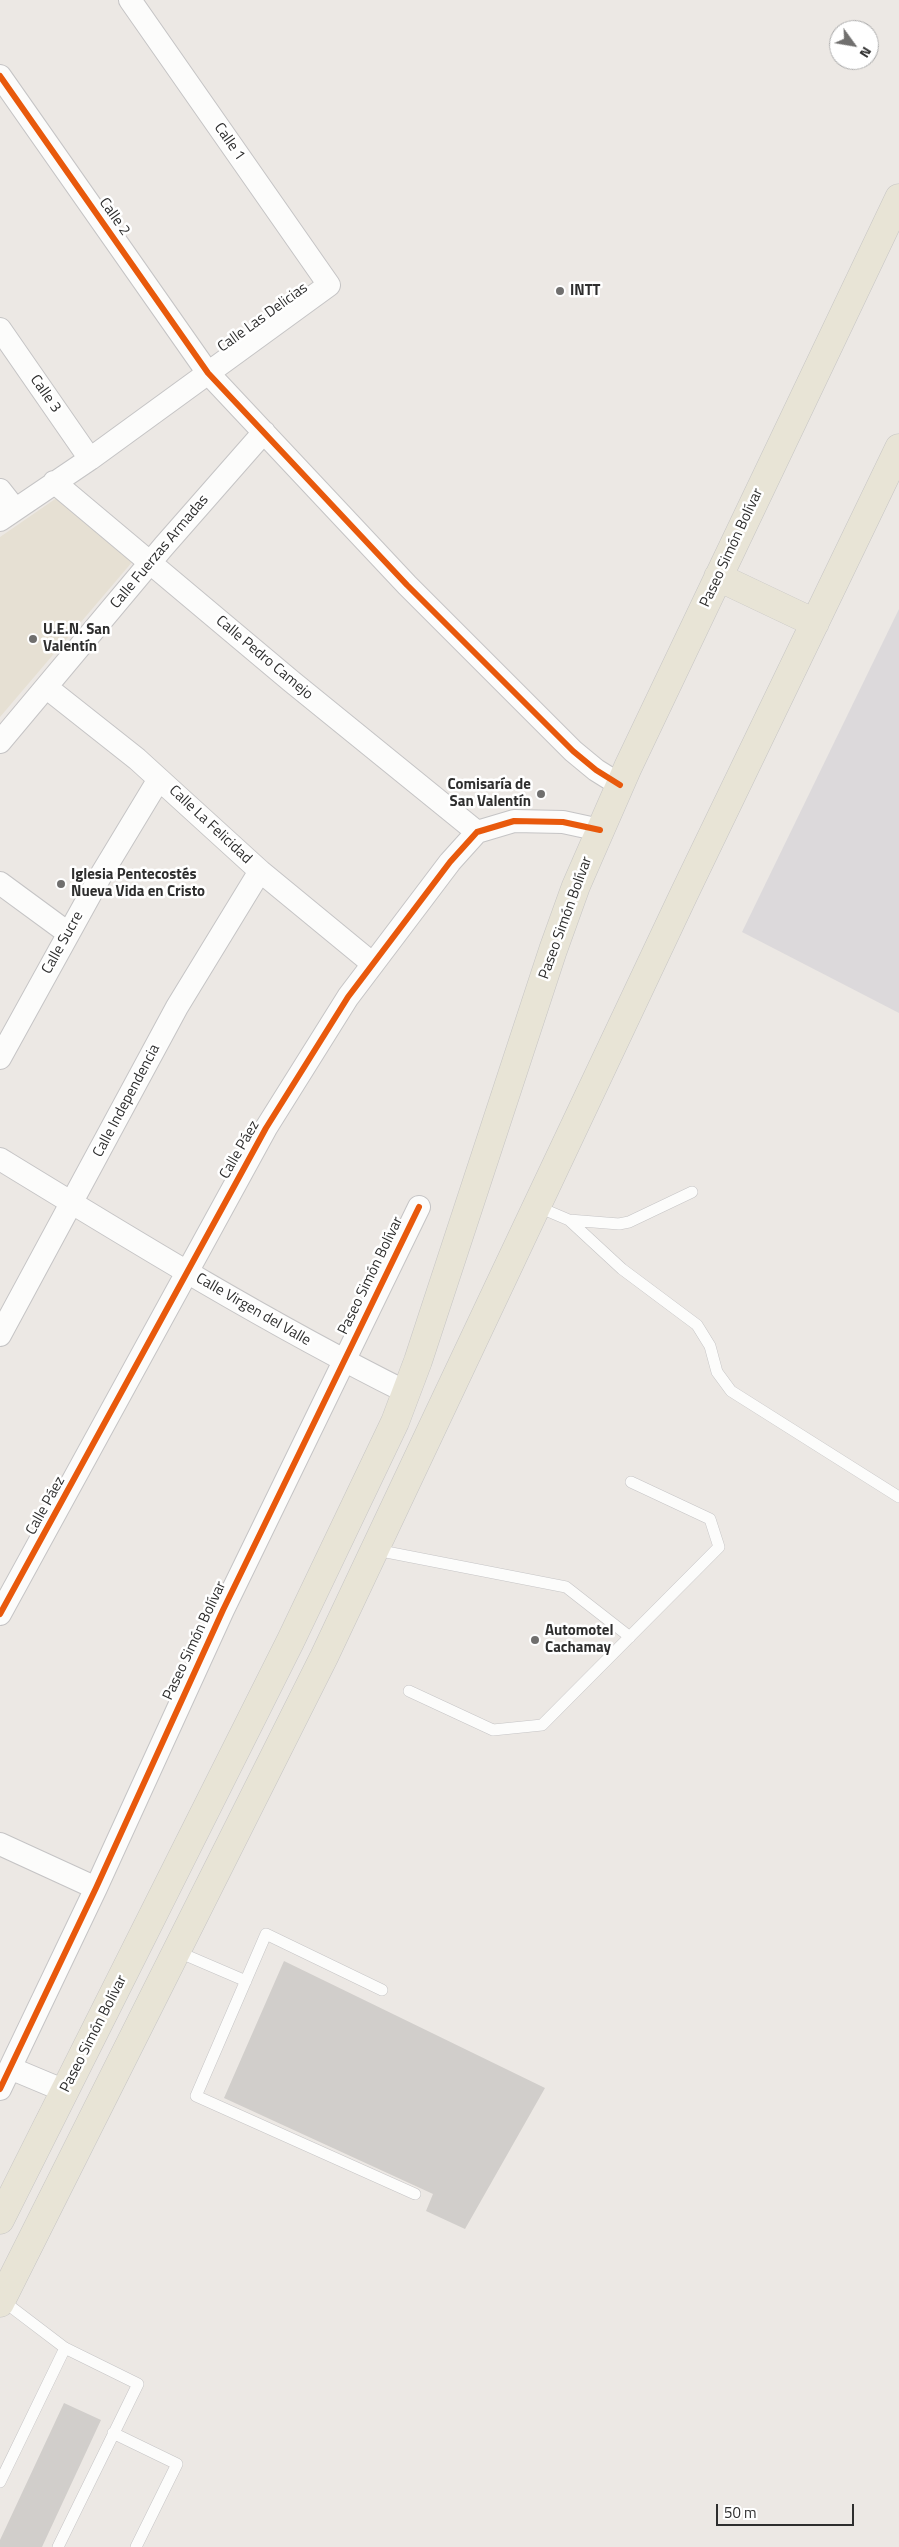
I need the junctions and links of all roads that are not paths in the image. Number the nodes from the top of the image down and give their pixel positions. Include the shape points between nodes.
1 (130, 0) edge
2 (0, 76) edge
3 (899, 198) edge
4 (329, 285) joint
5 (0, 329) edge
6 (208, 373) junction
7 (264, 432) junction
8 (899, 448) edge
9 (90, 459) junction
10 (54, 482) junction
11 (0, 490) edge
12 (8, 514) edge
13 (150, 563) junction
14 (718, 577) junction
15 (815, 623) junction
16 (46, 687) junction
17 (0, 742) edge
18 (159, 779) junction
19 (620, 785) junction
20 (600, 830) junction
21 (477, 832) junction
22 (260, 871) junction
23 (0, 883) edge
24 (68, 933) junction
25 (372, 964) junction
26 (0, 1058) edge
27 (0, 1159) edge
28 (692, 1192) dead end
29 (71, 1203) junction
30 (536, 1206) junction
31 (419, 1207) dead end
32 (569, 1220) junction
33 (187, 1273) junction
34 (0, 1335) edge
35 (343, 1360) junction
36 (406, 1392) junction
37 (631, 1482) dead end
38 (899, 1497) edge
39 (376, 1550) junction
40 (0, 1614) edge
41 (630, 1637) junction
42 (409, 1691) dead end
43 (0, 1844) edge
44 (96, 1888) junction
45 (176, 1952) junction
46 (246, 1981) junction
47 (382, 1990) dead end
48 (10, 2068) junction
49 (0, 2089) edge
50 (65, 2091) junction
51 (415, 2194) dead end
52 (0, 2220) edge
53 (1, 2301) edge
54 (65, 2348) junction
55 (113, 2433) junction
56 (0, 2482) edge
57 (58, 2547) edge
58 (136, 2547) edge

1 - 4 street, Calle 1
2 - 6 street, Calle 2
3 - 14 main road, Paseo Simón Bolívar
4 - 6 street, Calle Las Delicias
5 - 9 street, Calle 3
6 - 7 street, Calle 2
6 - 9 street, Calle Las Delicias
7 - 13 street, Calle Fuerzas Armadas
7 - 19 street, Calle 2 via 407,585 566,744 590,766
8 - 15 main road
9 - 10 street, Calle Las Delicias
10 - 12 street, Calle Las Delicias
10 - 13 street, Calle Pedro Camejo
11 - 12 street
13 - 16 street, Calle Fuerzas Armadas
13 - 21 street, Calle Pedro Camejo
14 - 15 main road
14 - 19 main road, Paseo Simón Bolívar
15 - 30 main road
16 - 17 street, Calle Fuerzas Armadas
16 - 18 street, Calle La Felicidad
18 - 22 street, Calle La Felicidad
18 - 24 street, Calle Sucre
19 - 20 main road, Paseo Simón Bolívar
20 - 21 street via 564,822 529,820
20 - 36 main road, Paseo Simón Bolívar via 553,950 450,1268
21 - 25 street, Calle Páez
22 - 25 street, Calle La Felicidad
22 - 29 street, Calle Independencia via 177,1007
23 - 24 street
24 - 26 street, Calle Sucre
25 - 33 street, Calle Páez via 266,1128
27 - 29 street, Calle Virgen del Valle
28 - 32 lane via 629,1222
29 - 33 street, Calle Virgen del Valle
29 - 34 street, Calle Independencia
30 - 32 lane
30 - 39 main road
31 - 35 street, Paseo Simón Bolívar
32 - 38 lane via 622,1270 697,1325 710,1346 717,1372 731,1391
33 - 35 street, Calle Virgen del Valle
33 - 40 street, Calle Páez
35 - 36 street, Calle Virgen del Valle
35 - 44 street, Paseo Simón Bolívar via 222,1610
36 - 50 main road, Paseo Simón Bolívar via 360,1499
37 - 41 lane via 710,1519 719,1547
39 - 41 lane via 566,1587
39 - 45 main road
41 - 42 lane via 542,1725 493,1730
43 - 44 street
44 - 48 street, Paseo Simón Bolívar
45 - 46 lane
45 - 53 main road
46 - 47 lane via 266,1934
46 - 51 lane via 196,2096
48 - 49 street, Paseo Simón Bolívar
48 - 50 street
50 - 52 main road, Paseo Simón Bolívar
53 - 54 lane
54 - 55 lane via 138,2384
54 - 56 lane
55 - 57 lane
55 - 58 lane via 177,2464

